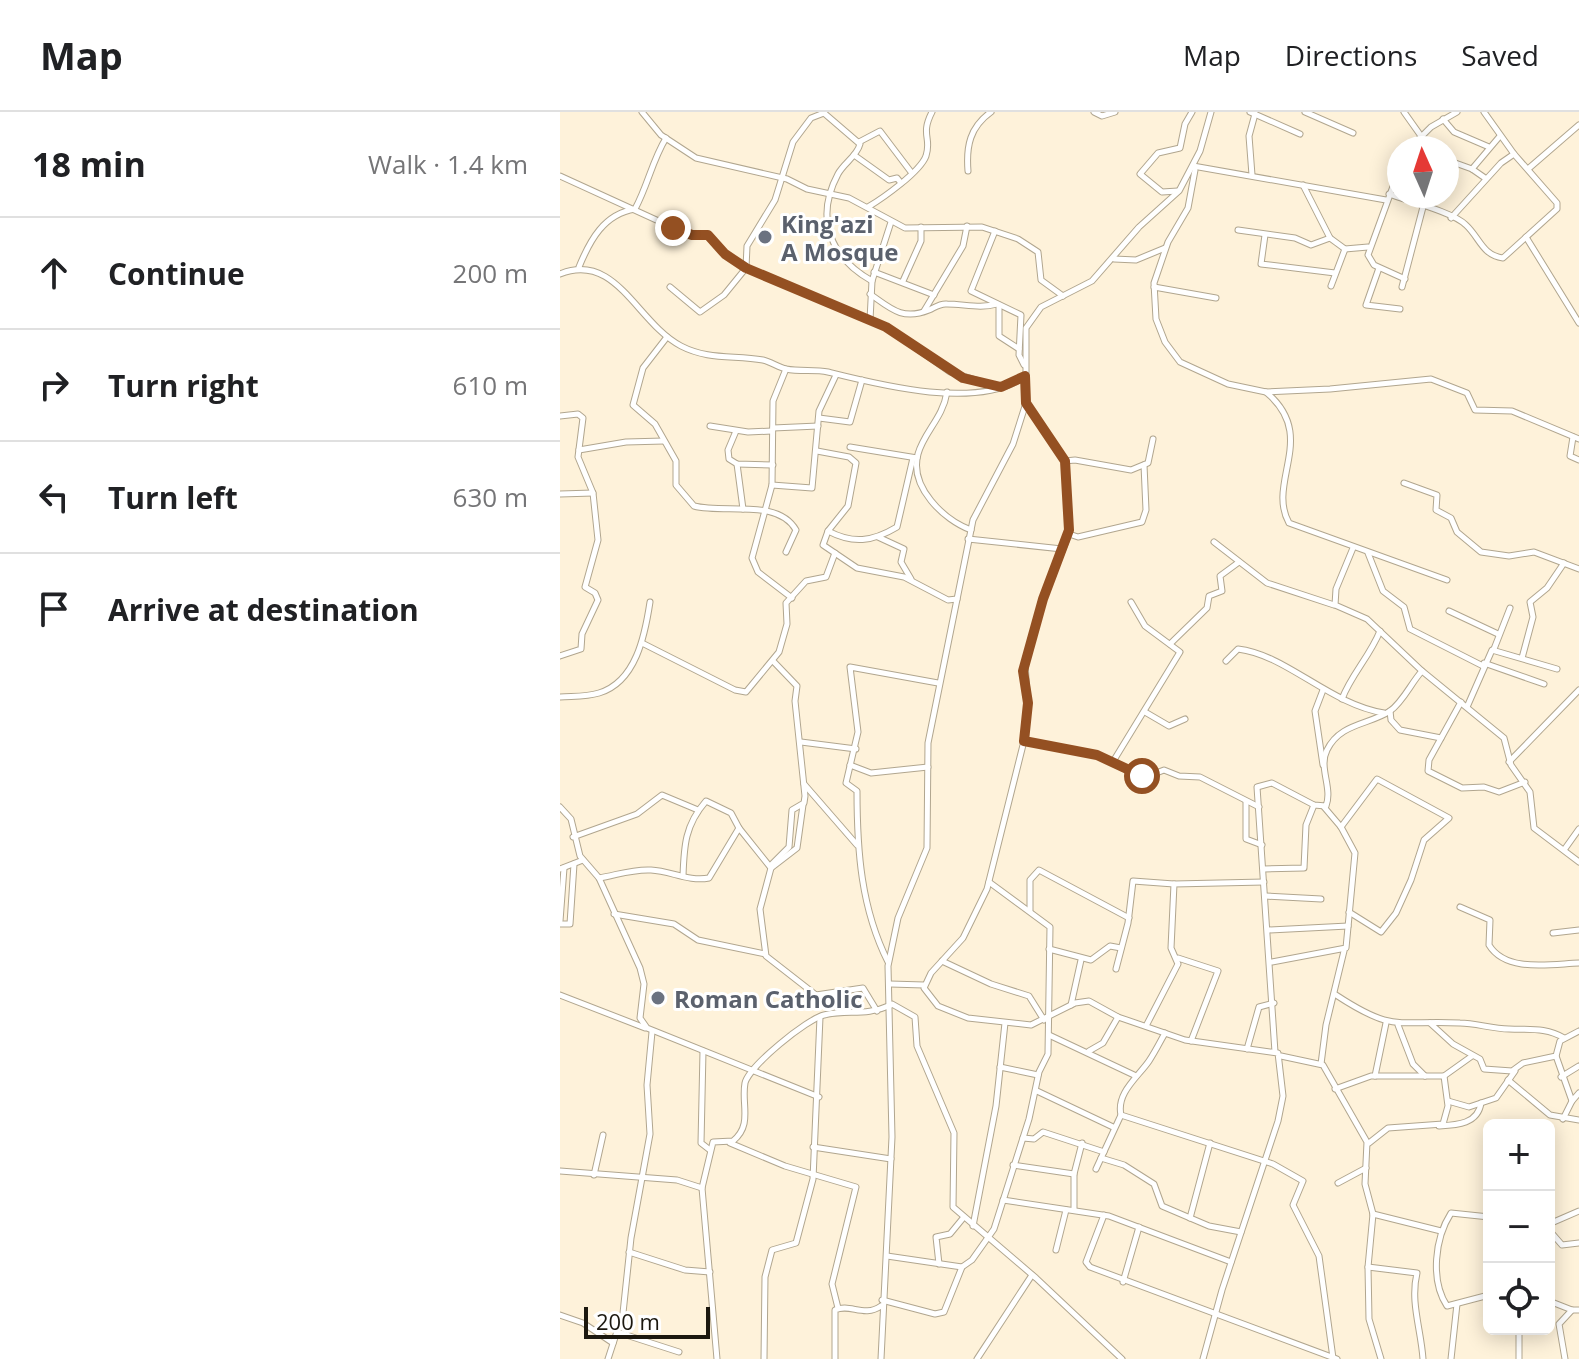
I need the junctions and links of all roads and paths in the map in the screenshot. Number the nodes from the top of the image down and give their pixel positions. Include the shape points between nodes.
1 (642, 112) edge
2 (824, 112) edge
3 (932, 112) edge
4 (991, 112) edge
5 (1094, 112) edge
6 (1115, 112) edge
7 (1192, 112) edge
8 (1211, 112) edge
9 (1305, 112) edge
10 (1404, 112) edge
11 (1457, 112) edge
12 (1484, 112) edge
13 (1253, 113) edge
14 (1443, 119) junction
15 (1579, 125) edge
16 (1353, 133) dead end
17 (1300, 134) dead end
18 (1421, 136) joint
19 (1500, 136) junction
20 (666, 138) junction
21 (859, 142) junction
22 (1489, 147) junction
23 (1514, 154) junction
24 (854, 155) junction
25 (1459, 164) edge
26 (1195, 167) junction
27 (1472, 169) junction
28 (1528, 169) junction
29 (968, 171) dead end
30 (911, 172) junction
31 (1252, 175) junction
32 (560, 176) edge
33 (779, 177) junction
34 (1485, 178) junction
35 (901, 183) junction
36 (1302, 185) junction
37 (1179, 191) junction
38 (831, 195) junction
39 (1387, 197) edge
40 (1387, 200) edge
41 (868, 207) junction
42 (1423, 208) edge
43 (1426, 208) edge
44 (635, 209) junction
45 (1451, 218) junction
46 (891, 222) junction
47 (967, 226) junction
48 (921, 227) junction
49 (1238, 230) dead end
50 (995, 231) junction
51 (1265, 235) junction
52 (1526, 237) junction
53 (1330, 238) junction
54 (1166, 247) junction
55 (1369, 247) junction
56 (1345, 249) junction
57 (1113, 259) junction
58 (579, 267) junction
59 (746, 268) junction
60 (1379, 268) junction
61 (874, 272) junction
62 (1335, 273) junction
63 (560, 274) edge
64 (1405, 279) junction
65 (872, 281) junction
66 (903, 281) junction
67 (1331, 286) dead end
68 (670, 287) dead end
69 (1154, 287) junction
70 (1402, 287) dead end
71 (870, 294) junction
72 (934, 295) junction
73 (1063, 296) junction
74 (1216, 298) dead end
75 (998, 304) junction
76 (1400, 309) dead end
77 (924, 312) junction
78 (870, 320) junction
79 (1579, 323) edge
80 (667, 337) junction
81 (1019, 349) junction
82 (1025, 366) junction
83 (786, 369) junction
84 (836, 375) junction
85 (1025, 376) junction
86 (862, 380) junction
87 (1001, 387) junction
88 (947, 392) junction
89 (1266, 392) junction
90 (1026, 403) junction
91 (560, 416) edge
92 (819, 418) junction
93 (710, 426) dead end
94 (818, 426) junction
95 (773, 429) junction
96 (736, 431) junction
97 (1576, 438) edge
98 (1153, 439) dead end
99 (664, 441) junction
100 (850, 447) dead end
101 (579, 450) junction
102 (817, 451) junction
103 (915, 458) junction
104 (1579, 460) edge
105 (1065, 461) junction
106 (737, 464) junction
107 (773, 465) junction
108 (1144, 465) junction
109 (1404, 483) dead end
110 (772, 485) junction
111 (593, 493) junction
112 (560, 494) edge
113 (743, 509) junction
114 (766, 512) junction
115 (971, 530) junction
116 (828, 531) junction
117 (1069, 534) junction
118 (878, 537) junction
119 (968, 539) junction
120 (1214, 542) dead end
121 (1353, 548) junction
122 (1062, 549) junction
123 (786, 552) dead end
124 (1367, 552) junction
125 (835, 553) junction
126 (1239, 562) junction
127 (1564, 563) junction
128 (1579, 569) edge
129 (912, 580) junction
130 (1447, 580) dead end
131 (792, 598) junction
132 (957, 599) junction
133 (650, 602) dead end
134 (1131, 602) dead end
135 (1335, 605) junction
136 (1510, 608) dead end
137 (1449, 611) dead end
138 (1380, 631) junction
139 (1498, 634) junction
140 (642, 643) junction
141 (1170, 644) junction
142 (1494, 649) junction
143 (560, 656) edge
144 (1522, 658) junction
145 (773, 661) junction
146 (1226, 661) dead end
147 (1484, 664) junction
148 (1557, 669) dead end
149 (1422, 671) junction
150 (938, 683) junction
151 (1544, 684) dead end
152 (1323, 690) junction
153 (1579, 690) edge
154 (560, 697) edge
155 (1342, 700) junction
156 (1464, 704) junction
157 (1145, 712) junction
158 (1388, 712) junction
159 (1185, 719) dead end
160 (1441, 738) junction
161 (1024, 741) junction
162 (801, 742) junction
163 (856, 749) junction
164 (1114, 760) junction
165 (1509, 762) junction
166 (850, 765) junction
167 (928, 767) junction
168 (1325, 770) junction
169 (1525, 782) junction
170 (804, 784) junction
171 (1246, 802) junction
172 (804, 804) junction
173 (1314, 805) junction
174 (560, 807) edge
175 (1259, 807) junction
176 (1324, 807) junction
177 (698, 810) junction
178 (1341, 827) junction
179 (739, 828) junction
180 (1579, 829) edge
181 (573, 837) junction
182 (1262, 845) junction
183 (858, 846) junction
184 (1564, 850) junction
185 (583, 860) junction
186 (1579, 862) edge
187 (574, 864) junction
188 (771, 867) junction
189 (562, 868) edge
190 (1264, 869) junction
191 (683, 876) junction
192 (599, 878) junction
193 (988, 882) junction
194 (1264, 882) junction
195 (1174, 884) junction
196 (1265, 896) junction
197 (1321, 899) dead end
198 (1460, 907) dead end
199 (1030, 911) junction
200 (1349, 912) junction
201 (613, 913) junction
202 (1129, 918) junction
203 (560, 923) edge
204 (1348, 926) junction
205 (1269, 930) junction
206 (1579, 930) edge
207 (1553, 933) dead end
208 (1121, 948) junction
209 (1049, 949) junction
210 (1344, 951) junction
211 (765, 954) junction
212 (1178, 958) junction
213 (1081, 960) junction
214 (942, 961) junction
215 (1272, 962) junction
216 (888, 963) junction
217 (1579, 963) edge
218 (1116, 969) dead end
219 (890, 984) junction
220 (924, 985) junction
221 (560, 995) edge
222 (1336, 995) junction
223 (1274, 1003) junction
224 (891, 1004) junction
225 (1070, 1006) junction
226 (877, 1011) junction
227 (820, 1016) junction
228 (1118, 1017) junction
229 (1046, 1020) junction
230 (1005, 1023) junction
231 (1386, 1023) junction
232 (1430, 1023) junction
233 (1398, 1025) junction
234 (1146, 1026) junction
235 (650, 1030) junction
236 (1579, 1031) edge
237 (1165, 1033) junction
238 (1049, 1035) junction
239 (1564, 1038) junction
240 (1191, 1041) junction
241 (1247, 1049) junction
242 (703, 1051) junction
243 (1089, 1051) junction
244 (1278, 1054) junction
245 (1472, 1056) junction
246 (1556, 1056) junction
247 (1321, 1064) junction
248 (1579, 1066) edge
249 (1000, 1067) junction
250 (751, 1070) junction
251 (1515, 1070) junction
252 (1038, 1075) junction
253 (1134, 1075) junction
254 (1375, 1076) junction
255 (1444, 1076) junction
256 (1426, 1077) junction
257 (1561, 1077) junction
258 (1508, 1080) junction
259 (1335, 1089) junction
260 (1037, 1091) junction
261 (1579, 1093) edge
262 (819, 1097) junction
263 (1448, 1101) junction
264 (1572, 1101) junction
265 (1481, 1103) junction
266 (1121, 1115) junction
267 (1563, 1119) junction
268 (1579, 1120) edge
269 (1438, 1126) junction
270 (1113, 1127) junction
271 (603, 1135) dead end
272 (1023, 1138) junction
273 (728, 1142) junction
274 (1082, 1143) junction
275 (1210, 1143) junction
276 (1369, 1143) dead end
277 (813, 1147) junction
278 (710, 1150) junction
279 (1103, 1155) junction
280 (891, 1159) junction
281 (1264, 1161) junction
282 (1013, 1165) junction
283 (1366, 1168) junction
284 (1096, 1169) dead end
285 (560, 1171) edge
286 (813, 1174) junction
287 (1074, 1174) junction
288 (594, 1175) junction
289 (642, 1178) junction
290 (1338, 1183) dead end
291 (702, 1188) junction
292 (1003, 1200) junction
293 (1066, 1210) junction
294 (1074, 1210) junction
295 (1579, 1211) edge
296 (1373, 1214) junction
297 (1104, 1215) junction
298 (1483, 1216) edge
299 (964, 1217) junction
300 (1190, 1218) junction
301 (1555, 1224) edge
302 (973, 1226) junction
303 (1139, 1227) junction
304 (1441, 1231) junction
305 (1241, 1232) junction
306 (1555, 1235) edge
307 (988, 1239) junction
308 (1579, 1243) edge
309 (1056, 1250) dead end
310 (629, 1252) junction
311 (887, 1256) junction
312 (1231, 1262) junction
313 (939, 1264) junction
314 (962, 1267) junction
315 (1368, 1267) junction
316 (710, 1272) junction
317 (1032, 1275) junction
318 (1123, 1282) junction
319 (1483, 1297) edge
320 (882, 1303) junction
321 (1555, 1303) edge
322 (1457, 1304) junction
323 (838, 1308) junction
324 (1576, 1310) edge
325 (560, 1315) edge
326 (1215, 1315) junction
327 (617, 1332) junction
328 (1519, 1335) edge
329 (613, 1343) junction
330 (679, 1352) dead end
331 (1335, 1358) edge
332 (608, 1359) edge
333 (717, 1359) edge
334 (764, 1359) edge
335 (835, 1359) edge
336 (881, 1359) edge
337 (977, 1359) edge
338 (1122, 1359) edge
339 (1203, 1359) edge
340 (1381, 1359) edge
341 (1423, 1359) edge
342 (1451, 1359) edge
343 (1519, 1359) edge
344 (1565, 1359) edge

1 - 20 street
2 - 21 street
2 - 33 street via 811,118 793,142
3 - 30 street via 924,128 926,157
4 - 29 street via 972,134
5 - 6 street
7 - 37 street via 1180,148 1158,153 1140,174 1162,192
8 - 26 street
9 - 16 street
10 - 18 street
11 - 14 street
12 - 19 street
13 - 17 street
13 - 31 street
14 - 18 street
14 - 22 street via 1454,132
15 - 28 street
19 - 22 street
19 - 23 street
20 - 33 street via 696,158
20 - 44 street via 653,157 648,184
21 - 24 street
21 - 30 street via 880,131
22 - 27 street
23 - 28 street
23 - 34 street
24 - 35 street
24 - 38 street via 838,173
25 - 27 street
26 - 31 street
26 - 37 street
26 - 54 street via 1188,208
27 - 34 street
28 - 52 street via 1558,206
30 - 35 street
31 - 36 street
32 - 44 street
33 - 38 street
33 - 59 street via 775,200 747,246
34 - 45 street
35 - 41 street
36 - 39 street
36 - 53 street
37 - 57 street
38 - 41 street
38 - 65 street via 826,225 834,249
40 - 55 street
41 - 46 street
42 - 64 street
43 - 45 street
44 - 58 street via 602,226
44 - 59 street via 687,234 708,235
45 - 52 street via 1465,224 1496,257 1510,255
46 - 48 street
46 - 61 street
47 - 48 street
47 - 50 street
47 - 72 street via 963,246
48 - 66 street via 921,241
49 - 51 street
50 - 73 street via 1035,249 1041,280
50 - 75 street via 971,291
51 - 53 street via 1314,245
51 - 62 street via 1261,264
52 - 79 street
53 - 56 street
54 - 57 street via 1136,260
54 - 69 street
55 - 56 street
55 - 60 street via 1369,260
56 - 62 street
57 - 73 street via 1092,281
58 - 63 street
58 - 80 street via 607,278
59 - 68 street via 701,312
59 - 78 street
60 - 64 street
60 - 76 street via 1366,305
61 - 65 street
61 - 66 street
62 - 67 street
64 - 70 street
65 - 71 street
66 - 72 street
69 - 74 street
69 - 89 street via 1160,332 1180,362 1228,384
71 - 77 street via 896,313
71 - 78 street
72 - 77 street
73 - 82 street via 1041,307 1029,322
75 - 77 street via 945,303
75 - 81 street via 999,336
75 - 81 street via 1022,317
78 - 87 street via 950,372
80 - 83 street via 710,357 731,355
80 - 99 street via 643,368 633,402
81 - 82 street
82 - 85 street
83 - 84 street
83 - 95 street via 775,394
84 - 86 street
84 - 92 street
85 - 87 street
85 - 90 street
86 - 88 street via 909,391
86 - 92 street via 850,422
87 - 88 street
88 - 103 street via 936,425
89 - 97 street via 1435,379 1463,389 1475,410 1512,411
89 - 121 street via 1283,408 1293,442 1284,495 1286,520
90 - 105 street
90 - 115 street via 1013,444 977,508
91 - 101 street via 583,416
92 - 94 street
93 - 96 street
94 - 95 street
94 - 102 street
95 - 96 street
95 - 107 street
96 - 106 street via 727,454
97 - 104 street via 1569,454
98 - 108 street
99 - 101 street
99 - 113 street via 676,461 676,485 689,503
100 - 103 street
101 - 111 street
102 - 110 street via 811,488
102 - 116 street via 856,461 848,506
103 - 115 street via 930,500 946,518
103 - 118 street via 898,525
105 - 108 street via 1131,470
105 - 117 street
106 - 107 street
106 - 113 street
107 - 110 street
108 - 117 street via 1142,522 1078,537
109 - 127 street via 1437,495 1436,510 1451,518 1457,532 1481,552 1529,552
110 - 114 street
111 - 112 street
111 - 143 street via 598,548 585,587 598,600 581,649
113 - 114 street
114 - 123 street via 796,529
114 - 131 street via 753,566
115 - 119 street
116 - 118 street via 853,541
116 - 125 street via 822,544
117 - 122 street
118 - 129 street via 904,549 901,562
119 - 122 street
119 - 132 street
120 - 126 street
121 - 124 street
121 - 135 street
122 - 161 street via 1023,671 1028,703
124 - 130 street
124 - 147 street via 1383,591 1404,607 1410,629
125 - 129 street via 861,569
125 - 131 street via 826,576 806,581
126 - 135 street via 1279,588
126 - 141 street via 1220,576 1223,590 1209,596 1207,608
127 - 128 street
127 - 144 street via 1530,602 1533,617
129 - 132 street via 948,600
131 - 145 street via 785,606 785,633
132 - 150 street
133 - 140 street
134 - 141 street via 1145,626
135 - 138 street
136 - 139 street
137 - 139 street
138 - 149 street
138 - 155 street
139 - 142 street
140 - 145 street via 743,693
140 - 154 street via 631,665 607,690
141 - 157 street via 1180,653
142 - 144 street
142 - 147 street
144 - 148 street
145 - 162 street via 797,686
146 - 152 street via 1238,649 1262,653
147 - 151 street
147 - 156 street
149 - 156 street
149 - 158 street
150 - 163 street via 852,665
150 - 167 street
152 - 155 street
152 - 168 street via 1315,711
153 - 165 street
155 - 158 street
156 - 160 street
156 - 165 street via 1504,738
157 - 159 street via 1169,726
157 - 164 street
158 - 160 street via 1400,730
158 - 168 street via 1338,735 1325,754
160 - 169 street via 1427,767 1438,778 1494,792
161 - 164 street
161 - 193 street
162 - 163 street
162 - 170 street
163 - 166 street
164 - 171 street via 1146,777 1164,770 1197,776
165 - 169 street
166 - 167 street via 871,773
166 - 183 street via 846,783 857,791
167 - 216 street via 927,848 898,918
168 - 176 street via 1329,797
169 - 184 street via 1534,828
170 - 172 street
170 - 183 street
171 - 175 street
171 - 182 street via 1246,839
172 - 188 street via 797,848
172 - 188 street via 792,810 789,847
173 - 175 street via 1267,783 1257,787
173 - 176 street
173 - 190 street via 1306,825 1304,868
174 - 181 street via 570,817
175 - 182 street
176 - 178 street
177 - 179 street via 712,802 731,813
177 - 181 street via 662,795 637,814
177 - 191 street via 685,838
178 - 200 street via 1355,856
178 - 200 street via 1377,779 1449,818 1424,840 1396,913 1381,932
179 - 188 street
179 - 191 street via 709,878
180 - 184 street
181 - 185 street
182 - 190 street
183 - 216 street via 868,915
184 - 186 street
185 - 187 street
185 - 192 street
187 - 189 street
187 - 203 street via 570,924
188 - 211 street via 760,908
189 - 203 street
190 - 194 street
191 - 192 street via 630,870
192 - 201 street
193 - 199 street
193 - 214 street via 971,925
194 - 195 street
194 - 196 street
195 - 202 street via 1134,879
195 - 212 street via 1171,948
196 - 197 street
196 - 205 street
198 - 217 street via 1490,920 1489,945 1504,959 1538,966
199 - 202 street via 1030,880 1039,870
199 - 209 street via 1050,926
200 - 204 street
201 - 211 street via 674,924 695,939
201 - 235 street via 644,978 640,1018
202 - 208 street
204 - 205 street
204 - 210 street
205 - 215 street
206 - 207 street
208 - 213 street via 1110,946 1096,959
208 - 218 street
209 - 213 street
209 - 229 street
210 - 215 street
210 - 222 street
211 - 226 street via 816,995 863,988
212 - 234 street
212 - 240 street via 1218,971
213 - 225 street
214 - 220 street
214 - 229 street via 1031,998
215 - 223 street
216 - 219 street
219 - 220 street
219 - 224 street
220 - 230 street via 938,1006
221 - 235 street
222 - 231 street
222 - 247 street
223 - 241 street via 1259,1007
223 - 244 street
224 - 226 street
224 - 280 street
224 - 299 street via 915,1017 917,1046 954,1133 953,1206
225 - 228 street via 1089,1001
225 - 229 street
226 - 227 street
227 - 250 street
227 - 262 street
228 - 234 street
228 - 243 street via 1103,1043
229 - 230 street
229 - 238 street
230 - 249 street
231 - 233 street
231 - 254 street
232 - 233 street
232 - 239 street via 1543,1029
232 - 245 street
233 - 256 street via 1413,1064
234 - 237 street
235 - 242 street
235 - 289 street via 650,1134
236 - 239 street
237 - 240 street
237 - 253 street
238 - 243 street
238 - 252 street via 1048,1054
239 - 246 street
240 - 241 street
241 - 244 street
242 - 250 street
242 - 278 street via 701,1143
243 - 253 street
244 - 247 street
244 - 281 street via 1283,1096
245 - 251 street via 1480,1059 1483,1069
245 - 255 street
246 - 251 street via 1523,1063
246 - 257 street
247 - 259 street
248 - 257 street
249 - 252 street
249 - 302 street
250 - 262 street
250 - 273 street via 745,1083 742,1132
251 - 258 street
252 - 260 street
253 - 266 street
254 - 256 street
254 - 259 street
255 - 256 street
255 - 263 street
257 - 264 street
258 - 265 street via 1500,1095
258 - 267 street via 1543,1110
259 - 283 street via 1367,1142
260 - 270 street
260 - 272 street
261 - 264 street
262 - 277 street
263 - 265 street
263 - 269 street via 1447,1119
264 - 267 street
265 - 269 street via 1473,1119
266 - 270 street
266 - 275 street
267 - 268 street
269 - 276 street via 1383,1129
270 - 279 street
271 - 288 street
272 - 274 street via 1034,1139 1043,1132
272 - 282 street
273 - 278 street via 716,1140
273 - 286 street
274 - 279 street
274 - 287 street
275 - 281 street
275 - 300 street
277 - 280 street
277 - 286 street
278 - 291 street
279 - 284 street
279 - 300 street via 1156,1186 1160,1205
280 - 311 street
281 - 305 street
281 - 331 street via 1303,1182 1293,1205 1319,1256
282 - 287 street
282 - 292 street
283 - 290 street
283 - 296 street
285 - 288 street
286 - 323 street via 856,1187 832,1284
286 - 334 street via 796,1243 772,1250 765,1277
287 - 294 street
288 - 289 street
289 - 291 street
289 - 310 street
291 - 316 street
292 - 293 street
292 - 307 street
293 - 294 street
293 - 309 street
294 - 297 street
295 - 301 street
296 - 304 street
296 - 315 street
297 - 303 street
297 - 318 street via 1086,1264
298 - 304 street via 1452,1213
299 - 302 street
299 - 313 street via 950,1234 936,1237
300 - 305 street
302 - 307 street
303 - 312 street
303 - 318 street
304 - 322 street via 1439,1290 1447,1306
305 - 312 street
306 - 308 street via 1562,1245
307 - 314 street
307 - 317 street
310 - 316 street via 685,1270
310 - 327 street
311 - 313 street
311 - 320 street
312 - 326 street
313 - 314 street
314 - 320 street via 943,1313
315 - 340 street via 1370,1325
315 - 341 street via 1417,1273 1412,1296
316 - 333 street
317 - 337 street
317 - 338 street
318 - 326 street
319 - 322 street
320 - 323 street via 865,1313
320 - 336 street
321 - 324 street
322 - 342 street
323 - 335 street via 833,1315
324 - 344 street via 1559,1324
325 - 329 street
326 - 331 street
326 - 339 street
327 - 329 street
327 - 330 street
328 - 343 street
329 - 332 street

